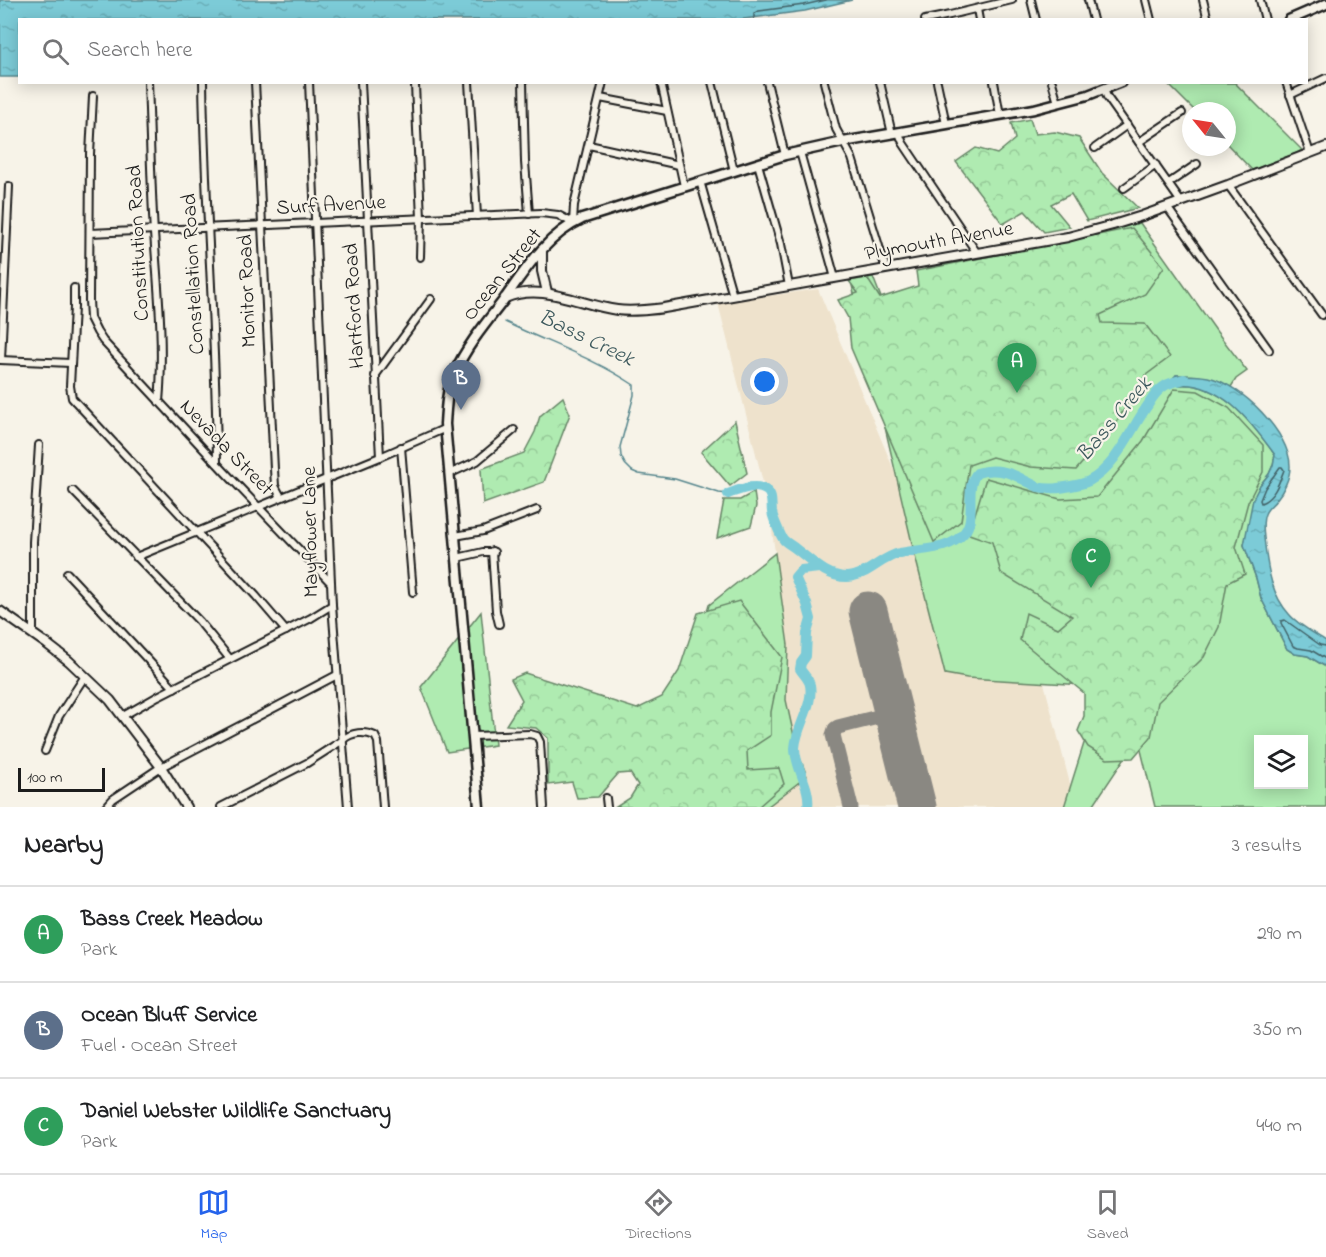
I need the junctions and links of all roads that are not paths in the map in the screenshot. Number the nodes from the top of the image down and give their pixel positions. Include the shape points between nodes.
1 (1012, 0) edge
2 (1031, 0) edge
3 (1088, 0) edge
4 (1146, 0) edge
5 (1203, 0) edge
6 (1260, 0) edge
7 (1322, 3) edge
8 (977, 9) junction
9 (934, 18) edge
10 (979, 18) edge
11 (1036, 18) edge
12 (1092, 18) edge
13 (1150, 18) edge
14 (1208, 18) edge
15 (1264, 18) edge
16 (1293, 18) edge
17 (1326, 78) edge
18 (148, 84) edge
19 (203, 84) edge
20 (255, 84) edge
21 (309, 84) edge
22 (361, 84) edge
23 (469, 84) edge
24 (523, 84) edge
25 (603, 84) edge
26 (661, 84) edge
27 (712, 84) edge
28 (767, 84) edge
29 (825, 84) edge
30 (881, 84) edge
31 (938, 84) edge
32 (994, 84) edge
33 (1053, 84) edge
34 (1287, 84) edge
35 (415, 85) dead end
36 (1107, 86) edge
37 (1290, 95) junction
38 (93, 96) dead end
39 (600, 98) junction
40 (1058, 103) junction
41 (667, 111) junction
42 (1182, 113) dead end
43 (1000, 115) junction
44 (946, 124) junction
45 (1127, 125) junction
46 (896, 134) junction
47 (843, 142) junction
48 (1139, 142) junction
49 (589, 145) junction
50 (1326, 147) edge
51 (1095, 148) dead end
52 (800, 152) junction
53 (1310, 153) junction
54 (785, 155) junction
55 (758, 164) junction
56 (1197, 164) dead end
57 (679, 165) junction
58 (1156, 165) junction
59 (734, 171) junction
60 (700, 181) junction
61 (1169, 183) junction
62 (1228, 185) junction
63 (9, 186) dead end
64 (684, 186) junction
65 (1124, 188) dead end
66 (1181, 202) junction
67 (1167, 207) junction
68 (529, 214) junction
69 (477, 216) junction
70 (421, 218) junction
71 (367, 221) junction
72 (315, 223) junction
73 (573, 223) junction
74 (261, 225) junction
75 (208, 228) junction
76 (154, 230) junction
77 (90, 233) junction
78 (542, 250) junction
79 (977, 253) junction
80 (420, 257) dead end
81 (886, 269) junction
82 (835, 278) junction
83 (789, 286) junction
84 (74, 288) dead end
85 (547, 292) junction
86 (733, 296) junction
87 (505, 297) junction
88 (431, 299) dead end
89 (1322, 315) dead end
90 (1269, 350) dead end
91 (0, 360) edge
92 (71, 363) junction
93 (375, 376) junction
94 (159, 402) junction
95 (446, 428) junction
96 (514, 430) dead end
97 (39, 445) dead end
98 (401, 447) junction
99 (380, 457) junction
100 (217, 464) junction
101 (449, 474) junction
102 (327, 478) junction
103 (73, 491) dead end
104 (281, 497) junction
105 (258, 506) junction
106 (537, 510) dead end
107 (197, 532) junction
108 (455, 536) junction
109 (136, 557) junction
110 (457, 558) junction
111 (67, 573) dead end
112 (331, 583) junction
113 (413, 592) dead end
114 (332, 605) junction
115 (0, 611) edge
116 (499, 624) dead end
117 (286, 631) junction
118 (33, 634) junction
119 (230, 659) junction
120 (337, 675) junction
121 (85, 676) junction
122 (174, 688) junction
123 (123, 716) junction
124 (473, 736) junction
125 (343, 740) junction
126 (45, 751) dead end
127 (161, 767) junction
128 (606, 798) dead end
129 (106, 807) edge
130 (186, 807) edge
131 (221, 807) edge
132 (348, 807) edge
133 (383, 807) edge
134 (479, 807) edge
135 (544, 807) edge
136 (607, 807) edge

1 - 8 street
2 - 11 street
3 - 12 street
4 - 13 street
5 - 14 street
6 - 15 street
7 - 16 main road
8 - 9 street
8 - 10 street
17 - 37 street
18 - 76 street, Constitution Road
19 - 75 street, Constellation Road
20 - 74 street, Monitor Road
21 - 72 street, Mayflower Lane
22 - 71 street, Hartford Road
23 - 69 street
24 - 68 street
25 - 39 street
26 - 41 street
27 - 59 street
28 - 54 street
29 - 47 street
30 - 46 street
31 - 44 street
32 - 43 street
33 - 40 street
34 - 37 street
35 - 70 street
36 - 40 main road, Ocean Street
36 - 45 street via 1107,97
37 - 53 street
38 - 77 street
39 - 41 street
39 - 49 street
40 - 43 main road, Ocean Street
41 - 57 street
42 - 48 street
43 - 44 main road, Ocean Street
44 - 46 main road, Ocean Street
45 - 48 street
45 - 51 street
46 - 47 main road, Ocean Street
46 - 79 street
47 - 52 main road, Ocean Street
47 - 81 street via 852,158
48 - 58 street
49 - 57 street
49 - 73 street
50 - 53 street, Plymouth Avenue
52 - 54 main road, Ocean Street
52 - 82 street
53 - 62 street, Plymouth Avenue
54 - 55 main road, Ocean Street
55 - 59 main road, Ocean Street
55 - 83 street
56 - 61 street
57 - 64 street
58 - 61 street
58 - 65 street
59 - 60 main road, Ocean Street
60 - 64 main road, Ocean Street
60 - 86 street
61 - 66 street
62 - 66 street, Plymouth Avenue
62 - 89 street
63 - 91 street
64 - 73 main road, Ocean Street
66 - 67 street, Plymouth Avenue
67 - 79 street, Plymouth Avenue via 1068,237
67 - 90 street
68 - 69 street, Surf Avenue
68 - 73 street, Surf Avenue via 551,214
69 - 70 street, Surf Avenue
70 - 71 street, Surf Avenue
70 - 80 street
71 - 72 street, Surf Avenue
71 - 93 street, Hartford Road
72 - 74 street, Surf Avenue
72 - 102 street, Mayflower Lane
73 - 78 main road, Ocean Street
74 - 75 street, Surf Avenue
74 - 104 street, Monitor Road via 275,486
75 - 76 street, Surf Avenue
75 - 100 street, Constellation Road
76 - 77 street, Surf Avenue
76 - 94 street, Constitution Road via 161,333
77 - 94 street, Nevada Street via 90,318 99,335
78 - 85 street
78 - 87 main road, Ocean Street
79 - 81 street, Plymouth Avenue
81 - 82 street, Plymouth Avenue
82 - 83 street, Plymouth Avenue
83 - 86 street, Plymouth Avenue
84 - 92 street
85 - 86 street, Plymouth Avenue via 629,311
85 - 87 street, Plymouth Avenue
87 - 95 main road, Ocean Street via 454,374 447,400
88 - 93 street
91 - 92 street
92 - 107 street via 72,398
93 - 99 street, Hartford Road
94 - 100 street, Nevada Street
95 - 98 street
95 - 101 main road, Ocean Street
96 - 101 street via 477,461
97 - 118 street
98 - 99 street
98 - 113 street
99 - 102 street
100 - 105 street, Nevada Street
101 - 108 main road, Ocean Street
102 - 104 street
102 - 112 street, Mayflower Lane
103 - 109 street
104 - 105 street
105 - 107 street
105 - 112 street, Nevada Street
106 - 108 street via 483,531
107 - 109 street
107 - 117 street
108 - 110 main road, Ocean Street
109 - 119 street
110 - 116 street via 493,551
110 - 124 main road, Ocean Street
111 - 122 street
112 - 114 street, Mayflower Lane
114 - 117 street, Mayflower Lane
114 - 120 street
115 - 118 street
117 - 119 street, Mayflower Lane
118 - 121 street
119 - 122 street, Mayflower Lane
120 - 125 street
120 - 127 street
121 - 123 street
121 - 126 street via 59,716
122 - 123 street, Mayflower Lane
123 - 127 street
124 - 134 main road, Ocean Street
124 - 135 street via 537,736
125 - 131 street
125 - 132 street
125 - 133 street via 368,733 377,737
127 - 129 street
127 - 130 street
128 - 136 street

